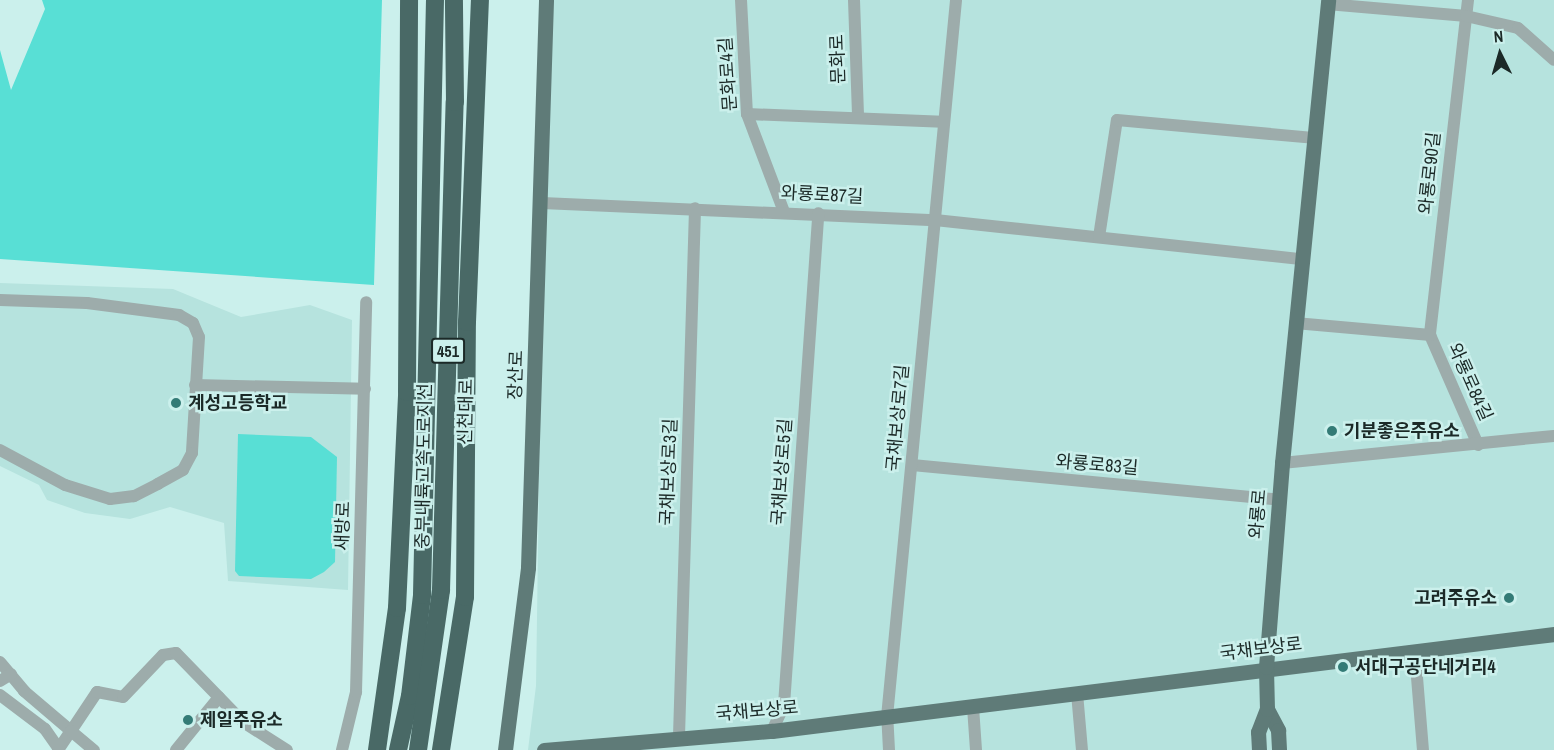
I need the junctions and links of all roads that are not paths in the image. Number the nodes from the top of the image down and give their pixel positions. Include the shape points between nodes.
1 (411, 0) edge
2 (435, 0) edge
3 (454, 0) edge
4 (480, 0) edge
5 (546, 0) edge
6 (741, 0) edge
7 (854, 0) edge
8 (956, 0) edge
9 (1468, 0) edge
10 (1328, 2) edge
11 (1466, 16) junction
12 (1554, 60) edge
13 (747, 114) junction
14 (858, 116) junction
15 (942, 122) junction
16 (1313, 138) junction
17 (542, 203) junction
18 (695, 208) junction
19 (784, 212) junction
20 (818, 213) junction
21 (935, 220) junction
22 (1099, 237) junction
23 (1301, 259) junction
24 (0, 300) edge
25 (366, 302) dead end
26 (1295, 323) junction
27 (1430, 334) junction
28 (195, 385) junction
29 (365, 389) junction
30 (1554, 436) edge
31 (1478, 445) junction
32 (0, 450) edge
33 (1282, 463) junction
34 (912, 465) junction
35 (1279, 500) junction
36 (1554, 634) edge
37 (1415, 653) junction
38 (0, 662) edge
39 (1266, 667) junction
40 (11, 674) junction
41 (0, 681) edge
42 (1077, 693) junction
43 (0, 694) edge
44 (219, 697) junction
45 (419, 699) junction
46 (972, 707) junction
47 (1267, 709) junction
48 (887, 717) junction
49 (772, 730) junction
50 (72, 731) junction
51 (679, 736) junction
52 (59, 749) edge
53 (94, 750) edge
54 (176, 750) edge
55 (287, 750) edge
56 (342, 750) edge
57 (377, 750) edge
58 (398, 750) edge
59 (418, 750) edge
60 (441, 750) edge
61 (505, 750) edge
62 (544, 750) edge
63 (889, 750) edge
64 (976, 750) edge
65 (1082, 750) edge
66 (1259, 750) edge
67 (1279, 750) edge
68 (1423, 750) edge

1 - 57 highway via 407,392 397,608
2 - 45 highway, 중부내륙고속도로지선 / 451
3 - 45 highway, 중부내륙고속도로지선 / 451 via 447,479 441,590
4 - 60 highway, 신천대로 via 467,322 465,597
5 - 17 main road, 장산로
6 - 13 street, 문화로4길
7 - 14 street, 문화로
8 - 15 street, 국채보상로7길
9 - 11 street, 와룡로90길
10 - 11 street
10 - 16 main road, 와룡로
11 - 12 street via 1518,28
11 - 27 street, 와룡로90길
13 - 14 street
13 - 19 street, 문화로4길
14 - 15 street
15 - 21 street, 국채보상로7길
16 - 22 street via 1117,120
16 - 23 main road, 와룡로
17 - 18 street, 와룡로87길
17 - 61 main road, 장산로 via 528,567
18 - 19 street, 와룡로87길
18 - 51 street, 국채보상로3길
19 - 20 street, 와룡로87길
20 - 21 street, 와룡로87길
20 - 49 street, 국채보상로5길 via 784,705
21 - 22 street, 와룡로87길
21 - 34 street, 국채보상로7길
22 - 23 street, 와룡로87길
23 - 26 main road, 와룡로
24 - 28 street via 87,303 179,315 193,323 199,337
25 - 29 street, 새방로
26 - 27 street
26 - 33 main road, 와룡로
27 - 31 street, 와룡로84길
28 - 29 street
28 - 32 street via 192,453 183,470 134,496 110,499 87,494
29 - 56 street, 새방로 via 356,692
30 - 31 street, 와룡로84길
31 - 33 street, 와룡로84길
33 - 35 main road, 와룡로
34 - 35 street, 와룡로83길
34 - 48 street, 국채보상로7길
35 - 39 main road, 와룡로
36 - 37 main road, 국채보상로
37 - 39 main road, 국채보상로
37 - 68 street
38 - 40 street
39 - 42 main road, 국채보상로
39 - 47 main road, 와룡로
40 - 41 street
40 - 50 street via 24,691
42 - 46 main road, 국채보상로
42 - 65 street
43 - 52 street via 45,729
44 - 50 street via 176,653 168,652 123,696 97,692
44 - 54 street
44 - 55 street via 243,722
45 - 58 highway, 중부내륙고속도로지선 / 451
45 - 59 highway, 중부내륙고속도로지선 / 451
46 - 48 main road, 국채보상로
46 - 64 street
47 - 66 main road, 와룡로 via 1258,732
47 - 67 main road, 와룡로 via 1278,730
48 - 49 main road, 국채보상로
48 - 63 street, 국채보상로7길
49 - 51 main road, 국채보상로
50 - 52 street
50 - 53 street
51 - 62 main road, 국채보상로

